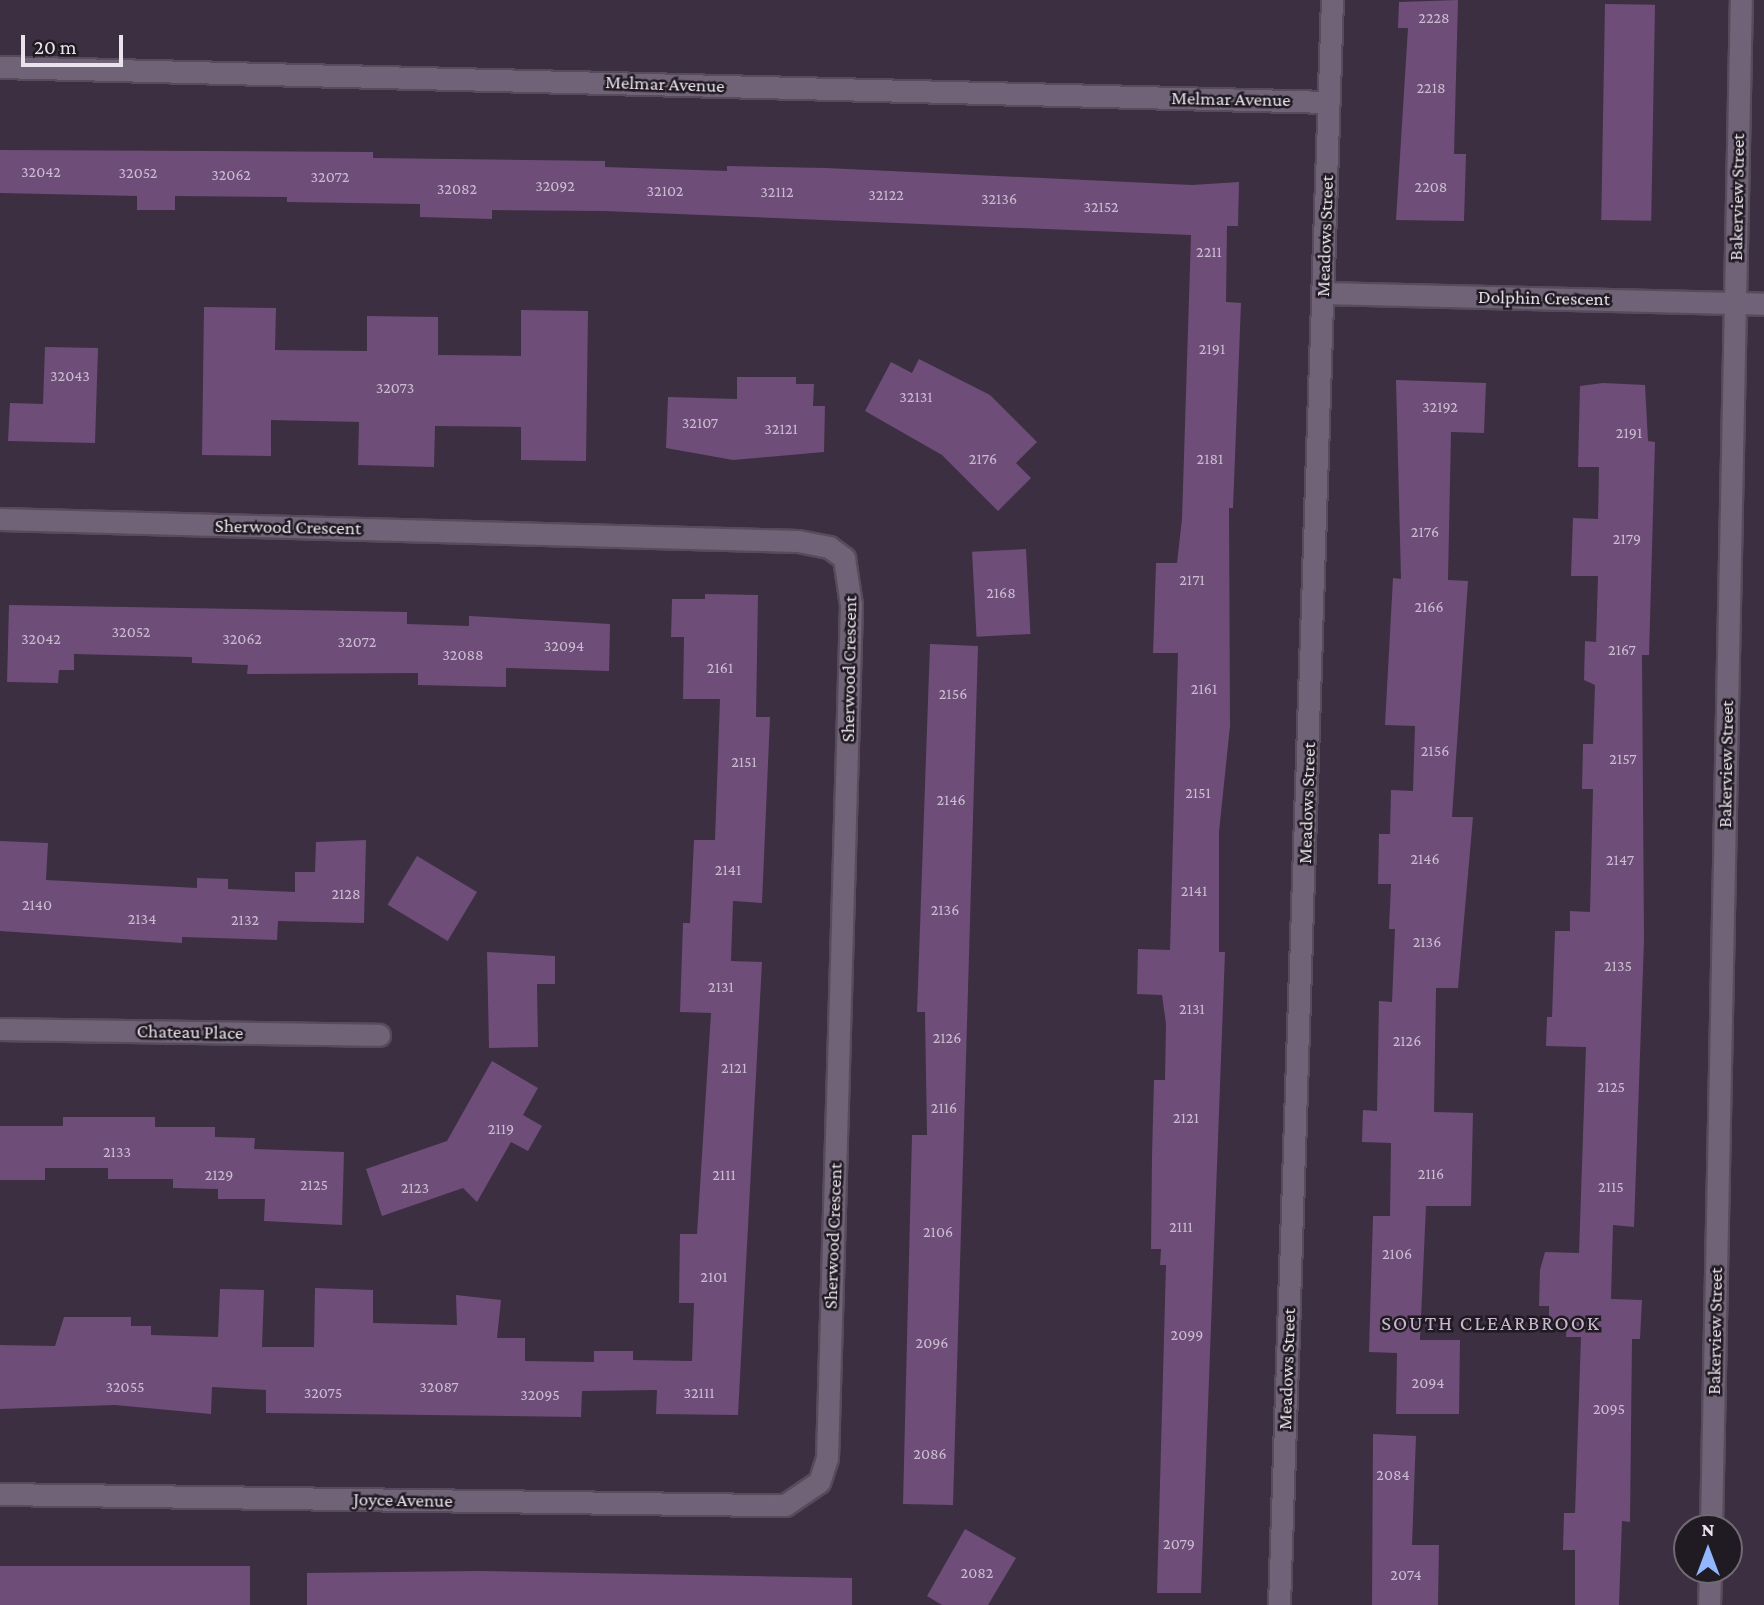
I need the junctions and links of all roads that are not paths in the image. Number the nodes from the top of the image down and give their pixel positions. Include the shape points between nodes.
1 (1332, 0) edge
2 (1741, 0) edge
3 (0, 67) edge
4 (1329, 102) junction
5 (1324, 293) junction
6 (1735, 303) junction
7 (1764, 304) edge
8 (0, 520) edge
9 (0, 1029) edge
10 (379, 1035) dead end
11 (0, 1494) edge
12 (804, 1494) joint
13 (1711, 1514) edge
14 (1710, 1584) edge
15 (1279, 1605) edge
16 (1709, 1605) edge

1 - 4 street, Meadows Street
2 - 6 street, Bakerview Street
3 - 4 street, Melmar Avenue
4 - 5 street, Meadows Street
5 - 6 street, Dolphin Crescent
5 - 15 street, Meadows Street
6 - 7 street, Dolphin Crescent
6 - 13 street, Bakerview Street
8 - 12 street, Sherwood Crescent via 798,541 830,547 844,558 851,605 827,1458 823,1476
9 - 10 street, Chateau Place
11 - 12 street, Joyce Avenue via 766,1505
14 - 16 street

